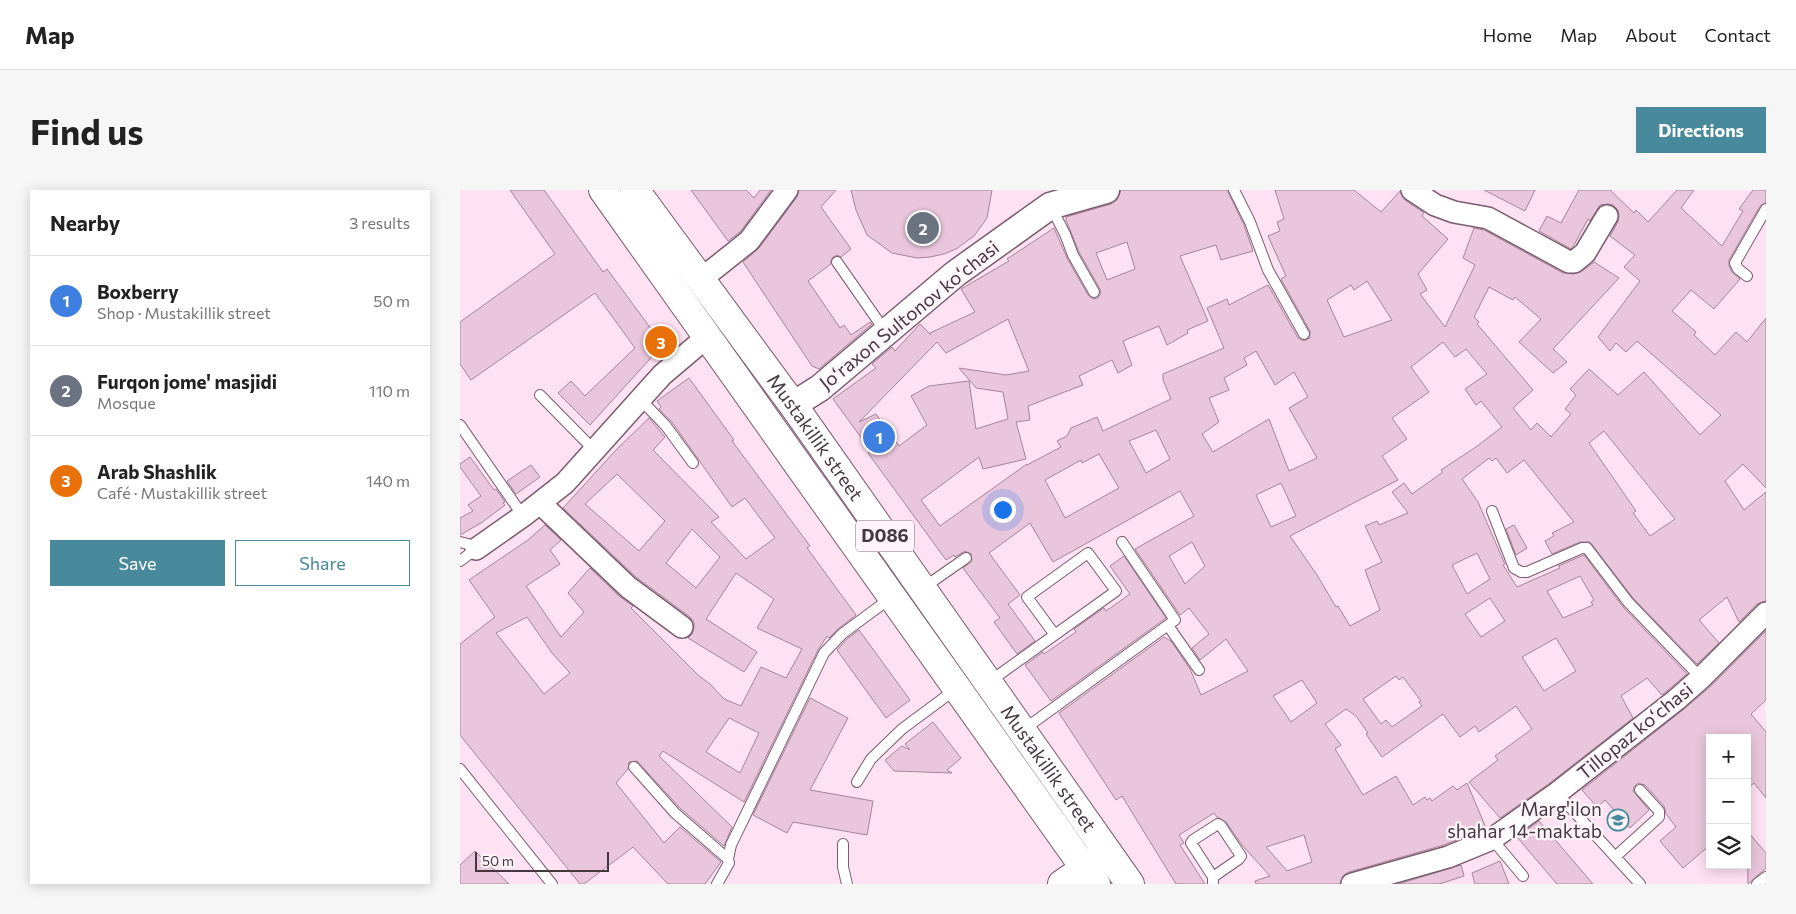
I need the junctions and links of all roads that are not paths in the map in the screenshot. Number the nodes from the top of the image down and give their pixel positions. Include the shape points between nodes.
1 (603, 190) edge
2 (635, 190) edge
3 (787, 190) edge
4 (1106, 190) edge
5 (1234, 190) edge
6 (1412, 190) edge
7 (1050, 206) junction
8 (1766, 209) edge
9 (1606, 216) dead end
10 (837, 262) dead end
11 (1747, 276) dead end
12 (700, 280) junction
13 (1094, 292) dead end
14 (886, 332) junction
15 (1304, 334) dead end
16 (708, 336) junction
17 (540, 395) dead end
18 (640, 400) junction
19 (793, 406) junction
20 (460, 425) edge
21 (594, 450) junction
22 (693, 463) dead end
23 (540, 503) junction
24 (1492, 512) dead end
25 (523, 516) junction
26 (1122, 542) dead end
27 (465, 551) edge
28 (966, 558) dead end
29 (922, 588) junction
30 (892, 596) junction
31 (1766, 614) edge
32 (1169, 626) junction
33 (682, 627) dead end
34 (1055, 635) junction
35 (1199, 670) dead end
36 (1702, 678) junction
37 (989, 683) junction
38 (957, 688) junction
39 (1022, 730) junction
40 (634, 767) dead end
41 (460, 768) edge
42 (857, 782) dead end
43 (1640, 790) dead end
44 (1557, 793) junction
45 (1492, 839) junction
46 (843, 844) dead end
47 (1108, 852) junction
48 (1615, 857) junction
49 (728, 859) junction
50 (1090, 876) edge
51 (1523, 876) dead end
52 (1766, 877) edge
53 (1213, 880) edge
54 (552, 884) edge
55 (717, 884) edge
56 (847, 884) edge
57 (1062, 884) edge
58 (1130, 884) edge
59 (1352, 884) edge
60 (1640, 884) edge
61 (1757, 884) edge

1 - 16 main road, Mustakillik street / D086
2 - 12 main road, Mustakillik street / D086
3 - 12 street via 749,241
4 - 7 street, Joʻraxon Sultonov koʻchasi
5 - 15 lane via 1268,270
6 - 9 street via 1435,206 1488,218 1569,262 1585,253
7 - 13 lane
7 - 14 street, Joʻraxon Sultonov koʻchasi via 955,274
8 - 11 lane via 1735,263
10 - 14 lane
12 - 19 main road, Mustakillik street / D086
14 - 19 street, Joʻraxon Sultonov koʻchasi via 820,388
16 - 18 street
16 - 30 main road, Mustakillik street / D086
17 - 21 lane
18 - 21 street
18 - 22 lane via 666,426
19 - 29 main road, Mustakillik street / D086
20 - 25 lane
21 - 23 street via 565,482
23 - 25 street
23 - 33 street via 628,587
24 - 36 lane via 1517,571 1526,572 1586,548 1628,602
25 - 27 street
26 - 32 lane via 1175,617
28 - 29 lane
29 - 37 main road, Mustakillik street / D086
30 - 38 main road, Mustakillik street / D086
30 - 49 lane via 842,634 824,653 731,845
31 - 36 street, Tillopaz koʻchasi
32 - 35 lane
32 - 39 lane
34 - 34 lane via 1116,591 1088,553 1028,596
34 - 37 lane
36 - 44 street, Tillopaz koʻchasi
37 - 39 main road, Mustakillik street / D086
38 - 42 lane via 902,729 871,759
38 - 50 main road, Mustakillik street / D086
39 - 47 main road, Mustakillik street / D086
40 - 49 lane via 675,813
41 - 54 lane
43 - 48 lane via 1659,812 1659,817
44 - 45 street, Tillopaz koʻchasi
44 - 48 lane
45 - 51 lane
45 - 59 street, Tillopaz koʻchasi via 1448,857
46 - 56 lane via 842,866
47 - 50 main road
47 - 58 main road, Mustakillik street / D086
48 - 60 lane
49 - 55 lane via 730,863
50 - 57 main road
52 - 61 lane
53 - 53 lane via 1191,843 1218,824 1241,856

